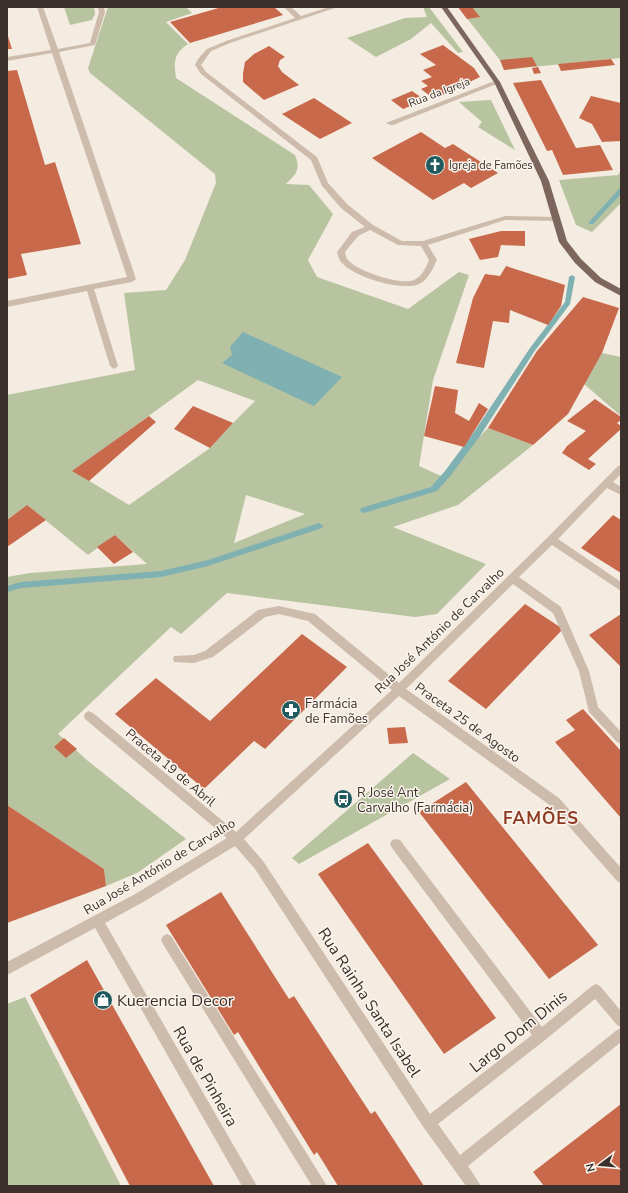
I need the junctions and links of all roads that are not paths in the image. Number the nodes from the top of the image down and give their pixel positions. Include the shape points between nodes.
1 (40, 7) edge
2 (101, 7) edge
3 (287, 7) edge
4 (335, 7) edge
5 (444, 7) edge
6 (299, 18) junction
7 (55, 51) junction
8 (7, 59) edge
9 (497, 82) junction
10 (390, 123) dead end
11 (554, 219) junction
12 (370, 227) junction
13 (423, 244) junction
14 (90, 288) junction
15 (621, 293) edge
16 (7, 304) edge
17 (114, 366) dead end
18 (621, 468) edge
19 (606, 483) junction
20 (621, 491) edge
21 (551, 540) junction
22 (513, 578) junction
23 (621, 587) edge
24 (178, 659) dead end
25 (399, 690) junction
26 (89, 716) dead end
27 (621, 739) edge
28 (236, 839) junction
29 (396, 844) dead end
30 (621, 877) edge
31 (97, 921) junction
32 (167, 940) dead end
33 (7, 969) edge
34 (621, 1021) edge
35 (621, 1034) edge
36 (541, 1036) junction
37 (429, 1123) junction
38 (459, 1164) junction
39 (250, 1186) edge
40 (320, 1186) edge
41 (474, 1186) edge

1 - 7 street
2 - 7 street via 102,12 93,44
3 - 6 street
4 - 6 street
5 - 9 main road
6 - 12 street via 209,50 198,65 203,73 314,159 326,184 344,206
7 - 8 street
7 - 14 street via 132,279
9 - 10 street, Rua da Igreja
9 - 11 main road via 545,181
11 - 13 street via 505,218
11 - 15 main road via 563,242 578,262 598,280
12 - 13 street via 401,243
12 - 13 street via 355,234 341,252 345,262 356,270 374,277 407,284 416,283 433,260
14 - 16 street
14 - 17 street
18 - 19 street, Rua José António de Carvalho
19 - 20 street
19 - 21 street, Rua José António de Carvalho
21 - 22 street, Rua José António de Carvalho
21 - 23 street
22 - 25 street, Rua José António de Carvalho
22 - 27 street via 557,610 584,671 594,710
24 - 25 street, Praceta 25 de Agosto via 209,654 262,613 279,610 311,617
25 - 28 street, Rua José António de Carvalho
25 - 30 street, Praceta 25 de Agosto via 555,802
26 - 28 street, Praceta 19 de Abril
28 - 31 street, Rua José António de Carvalho
28 - 37 street, Rua Rainha Santa Isabel via 259,865
29 - 36 street
31 - 33 street, Rua José António de Carvalho
31 - 39 street, Rua de Pinheira
32 - 40 street
34 - 36 street, Largo Dom Dinis via 596,990
35 - 38 street
36 - 37 street, Largo Dom Dinis
37 - 38 street, Rua Rainha Santa Isabel
38 - 41 street, Rua Rainha Santa Isabel

